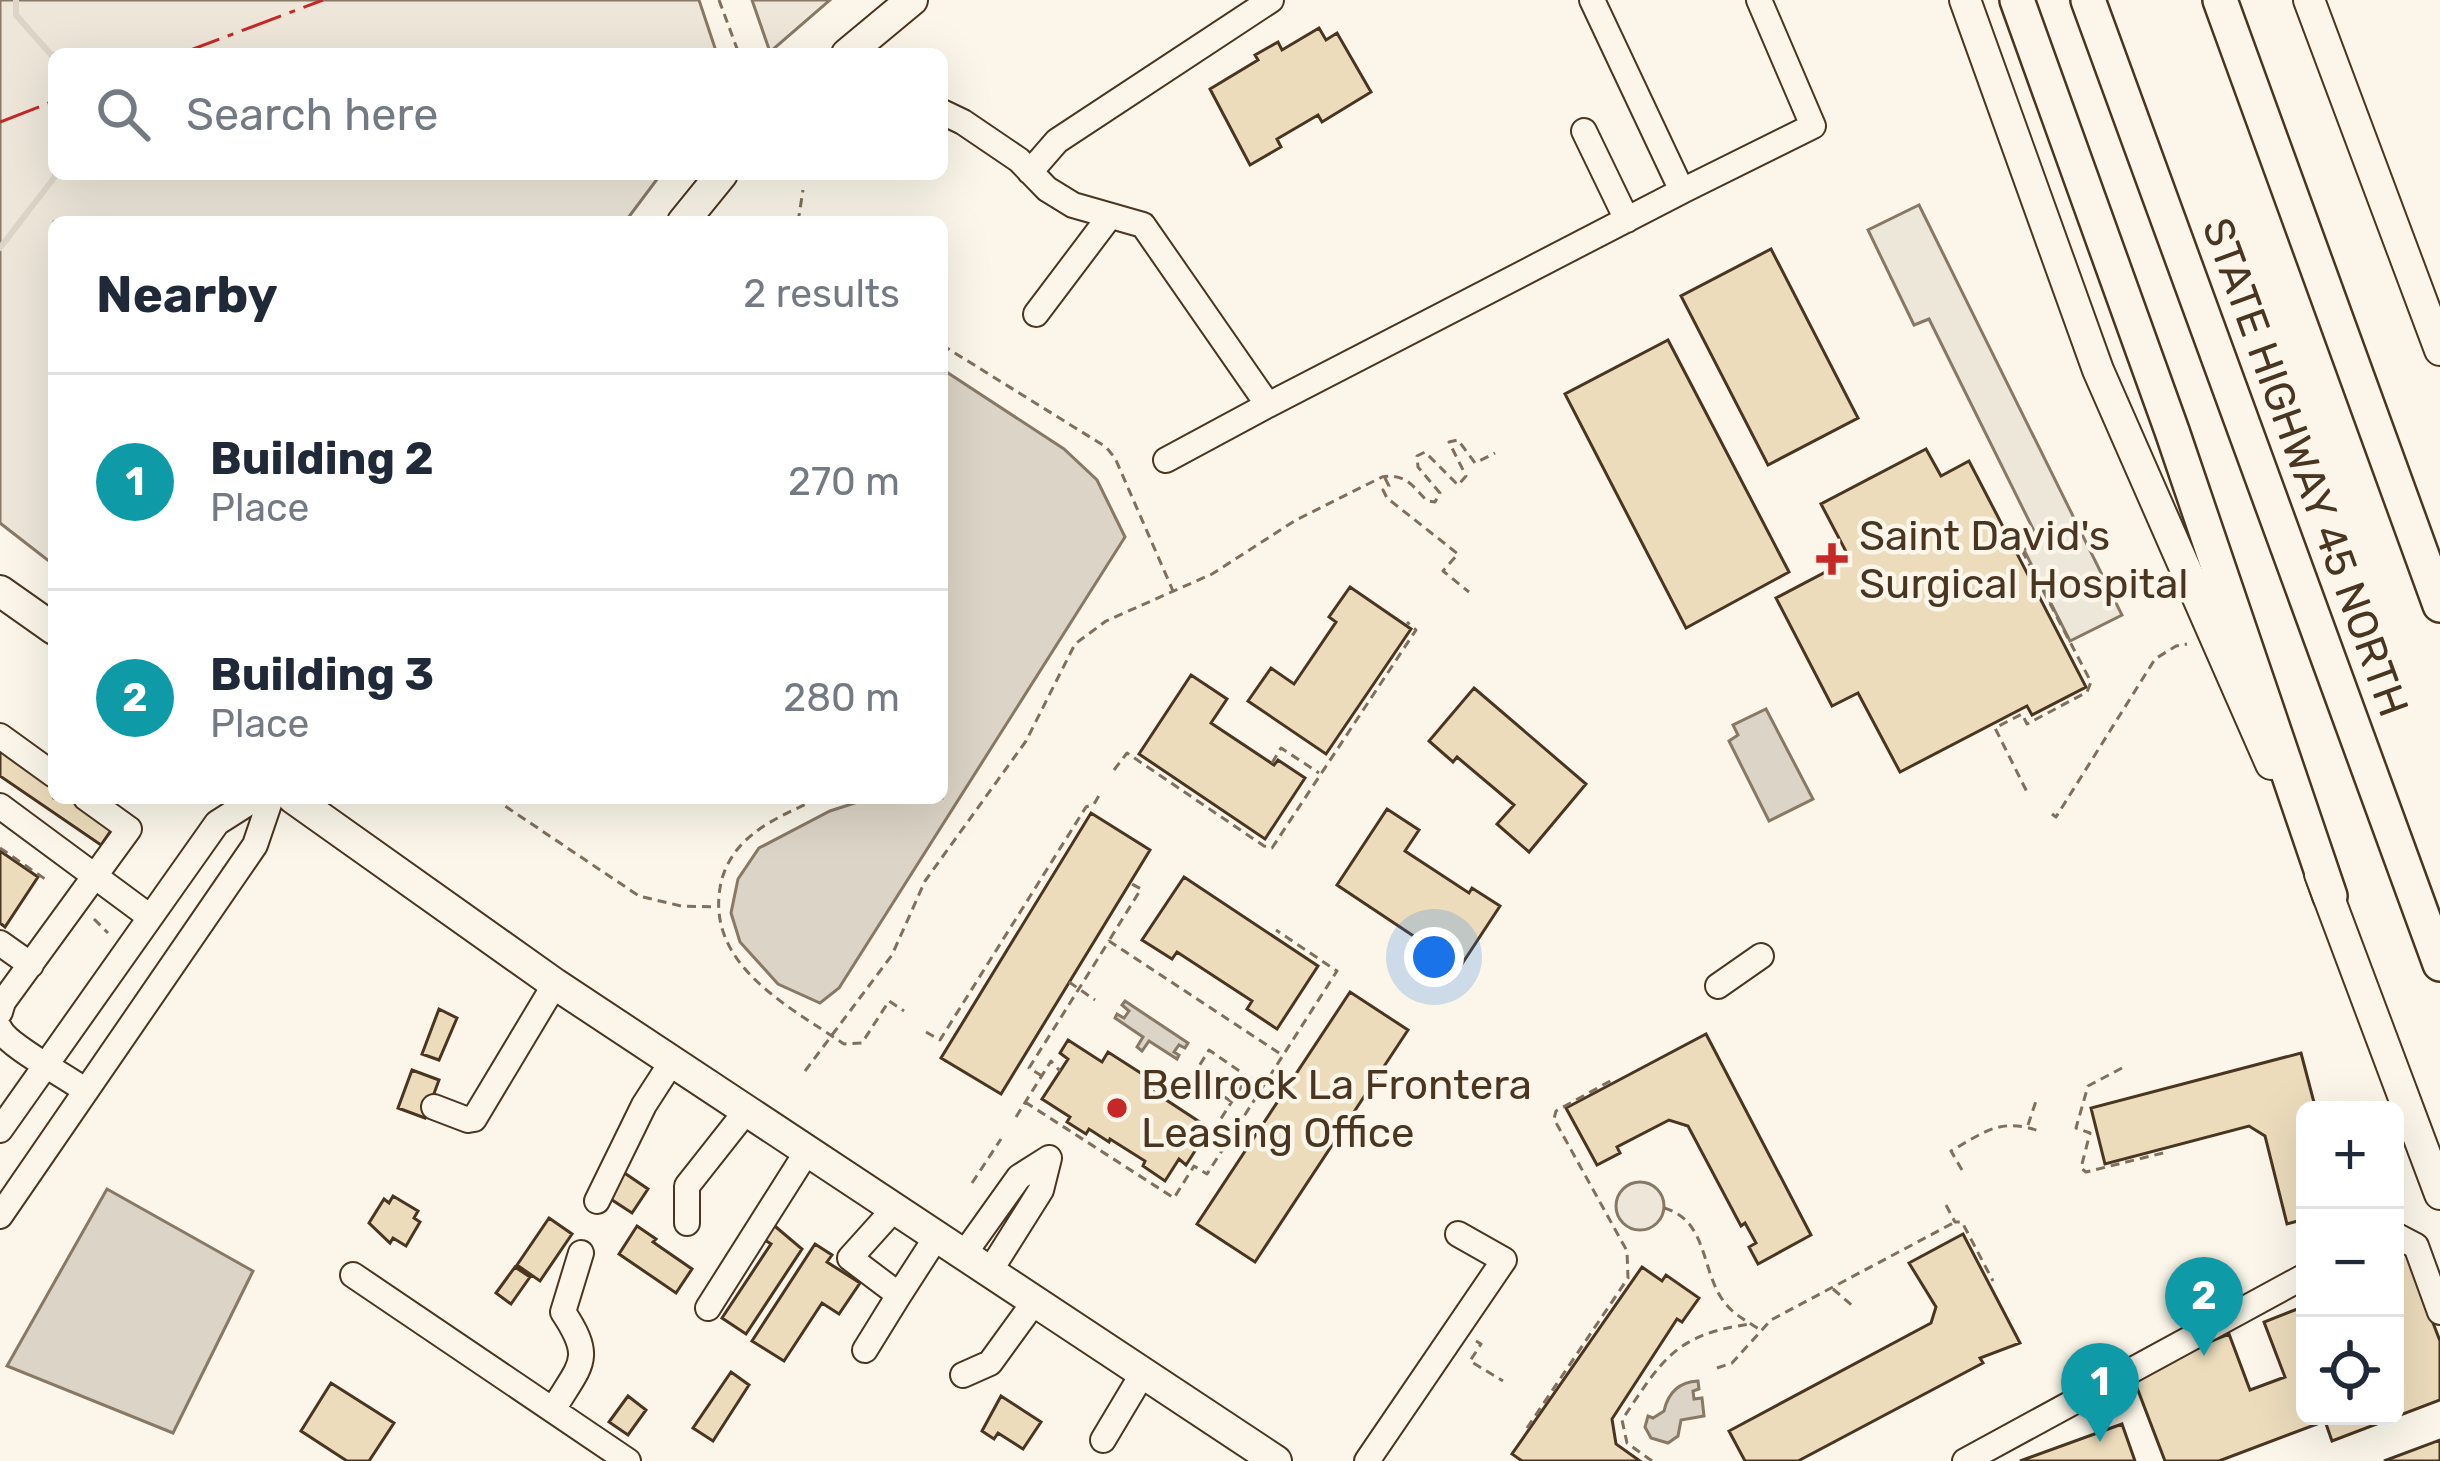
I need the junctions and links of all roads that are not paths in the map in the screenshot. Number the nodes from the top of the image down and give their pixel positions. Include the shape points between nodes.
1 (912, 0) edge
2 (1271, 0) edge
3 (1592, 0) edge
4 (1760, 0) edge
5 (1965, 0) edge
6 (2017, 0) edge
7 (2088, 0) edge
8 (2220, 0) edge
9 (2309, 0) edge
10 (1239, 8) edge
11 (860, 48) edge
12 (948, 115) edge
13 (1584, 131) dead end
14 (1030, 172) junction
15 (717, 180) edge
16 (1682, 191) junction
17 (687, 216) edge
18 (1110, 216) junction
19 (1627, 220) junction
20 (1036, 314) dead end
21 (2440, 350) edge
22 (1268, 406) junction
23 (1166, 460) dead end
24 (0, 591) edge
25 (2440, 605) edge
26 (48, 625) edge
27 (0, 736) edge
28 (48, 771) edge
29 (94, 804) edge
30 (247, 804) edge
31 (270, 804) edge
32 (301, 804) edge
33 (0, 806) edge
34 (95, 876) junction
35 (2330, 896) junction
36 (150, 917) junction
37 (0, 943) edge
38 (1761, 956) dead end
39 (2440, 964) edge
40 (32, 965) junction
41 (555, 984) junction
42 (1718, 986) dead end
43 (0, 1012) edge
44 (0, 1029) edge
45 (673, 1060) junction
46 (47, 1063) junction
47 (86, 1091) junction
48 (434, 1107) dead end
49 (747, 1110) junction
50 (0, 1130) edge
51 (808, 1150) junction
52 (2440, 1194) edge
53 (597, 1201) dead end
54 (895, 1208) junction
55 (0, 1216) edge
56 (687, 1223) dead end
57 (1458, 1234) dead end
58 (937, 1236) junction
59 (2404, 1240) edge
60 (581, 1253) dead end
61 (352, 1275) dead end
62 (2296, 1281) edge
63 (899, 1294) junction
64 (1035, 1301) junction
65 (708, 1308) dead end
66 (2440, 1312) edge
67 (865, 1350) dead end
68 (1143, 1373) junction
69 (963, 1375) dead end
70 (553, 1410) junction
71 (1103, 1440) dead end
72 (628, 1461) edge
73 (1276, 1461) edge
74 (1367, 1461) edge
75 (1965, 1461) edge

1 - 11 main road
2 - 10 street
3 - 16 street
4 - 16 street via 1813,126
5 - 35 main road via 2098,370
6 - 35 highway
7 - 39 highway, STATE HIGHWAY 45 NORTH
8 - 25 highway, STATE HIGHWAY 45 NORTH
9 - 21 main road
10 - 14 street via 1057,141
12 - 14 street
13 - 19 street
14 - 18 street via 1073,205
15 - 17 main road
16 - 19 street
18 - 20 street
18 - 22 street via 1143,225
19 - 22 street
22 - 23 street
24 - 26 main road
27 - 28 street
29 - 34 street via 129,829
30 - 36 street via 217,823
31 - 47 street via 255,845
32 - 41 main road
33 - 34 street
34 - 36 street
34 - 40 street
35 - 52 main road
36 - 46 street
37 - 40 street
38 - 42 street
40 - 43 street
41 - 45 main road
41 - 48 street via 474,1119
44 - 46 street via 6,1042
45 - 49 main road
45 - 53 street
46 - 47 street
46 - 50 street
47 - 55 street
49 - 51 main road
49 - 56 street via 687,1186
51 - 54 main road
51 - 65 street
54 - 58 main road
54 - 63 street via 850,1258
57 - 74 street via 1504,1260
58 - 63 street
58 - 64 main road
59 - 66 street via 2416,1246
60 - 70 street via 563,1312 582,1341 583,1359
61 - 70 street
62 - 75 street
63 - 67 street
64 - 68 main road
64 - 69 street via 990,1364
68 - 71 street
68 - 73 main road
70 - 72 street

